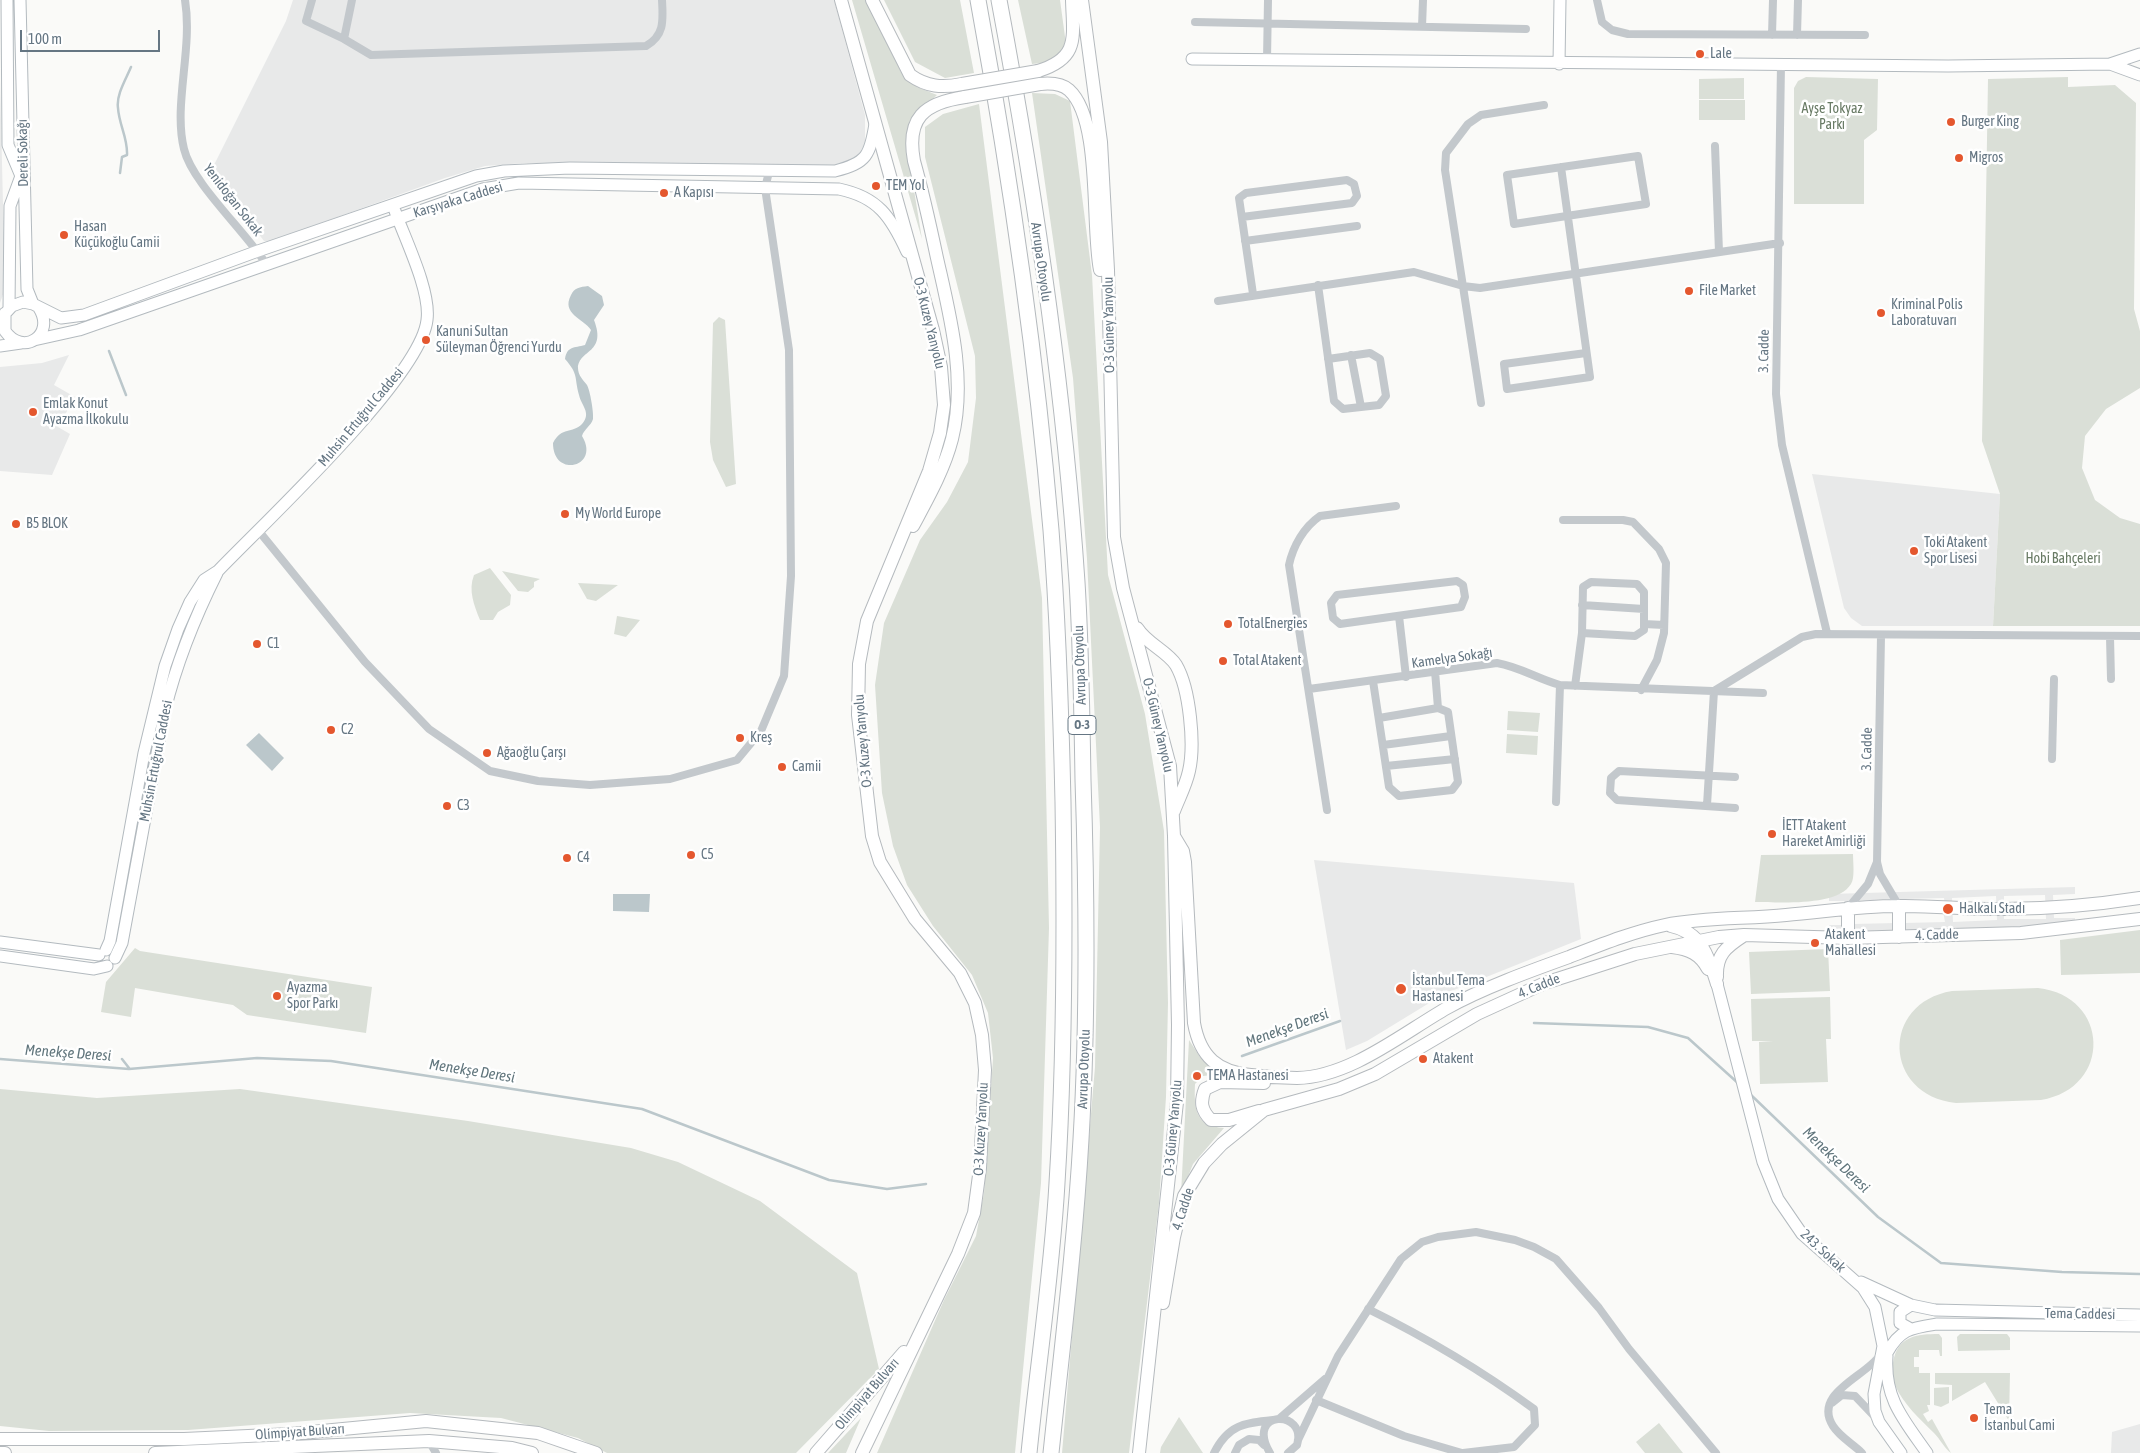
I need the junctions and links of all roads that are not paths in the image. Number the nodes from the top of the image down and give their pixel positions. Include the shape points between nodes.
1 (7, 0) edge
2 (20, 0) edge
3 (185, 0) edge
4 (312, 0) edge
5 (352, 0) edge
6 (662, 0) edge
7 (841, 0) edge
8 (872, 0) edge
9 (978, 0) edge
10 (999, 0) edge
11 (1072, 0) edge
12 (1082, 0) edge
13 (1268, 0) edge
14 (1423, 0) edge
15 (1560, 0) edge
16 (1597, 0) edge
17 (1773, 0) edge
18 (1798, 0) edge
19 (1195, 22) dead end
20 (1268, 24) junction
21 (1422, 27) junction
22 (1526, 29) dead end
23 (1772, 35) junction
24 (1797, 35) junction
25 (1865, 35) dead end
26 (344, 39) junction
27 (2140, 55) edge
28 (1192, 59) dead end
29 (1267, 60) junction
30 (1559, 64) junction
31 (1781, 64) junction
32 (2110, 64) junction
33 (2140, 75) edge
34 (1544, 105) dead end
35 (875, 124) junction
36 (1715, 146) dead end
37 (1561, 167) junction
38 (769, 172) junction
39 (765, 188) junction
40 (393, 205) junction
41 (1567, 216) junction
42 (1242, 217) junction
43 (398, 218) junction
44 (1356, 226) dead end
45 (1246, 241) junction
46 (1780, 243) junction
47 (258, 251) junction
48 (1719, 252) junction
49 (266, 264) junction
50 (1574, 274) junction
51 (917, 276) junction
52 (1318, 285) junction
53 (1463, 286) junction
54 (1253, 294) junction
55 (1218, 301) dead end
56 (36, 306) junction
57 (1108, 309) junction
58 (5, 314) edge
59 (30, 342) junction
60 (0, 346) edge
61 (1586, 353) junction
62 (1351, 355) junction
63 (1328, 359) junction
64 (1481, 402) dead end
65 (1361, 407) junction
66 (1396, 506) dead end
67 (1563, 520) dead end
68 (258, 530) junction
69 (218, 571) junction
70 (882, 583) junction
71 (1582, 605) junction
72 (1644, 609) junction
73 (1399, 616) junction
74 (1132, 621) junction
75 (1644, 624) junction
76 (1664, 625) junction
77 (1827, 633) junction
78 (1582, 634) junction
79 (1881, 636) junction
80 (2140, 636) edge
81 (2110, 637) junction
82 (1435, 671) junction
83 (1406, 677) junction
84 (2054, 679) dead end
85 (2111, 680) dead end
86 (1373, 681) junction
87 (1560, 685) junction
88 (1575, 686) junction
89 (1309, 689) junction
90 (1641, 690) junction
91 (1714, 691) junction
92 (1763, 693) dead end
93 (1438, 708) junction
94 (1378, 718) junction
95 (1451, 736) junction
96 (1382, 744) junction
97 (1455, 759) junction
98 (2052, 759) dead end
99 (1386, 766) junction
100 (1709, 774) junction
101 (1735, 777) dead end
102 (1556, 802) dead end
103 (1707, 805) junction
104 (1736, 808) dead end
105 (1327, 810) dead end
106 (1172, 816) junction
107 (1174, 836) junction
108 (1877, 862) junction
109 (2140, 898) edge
110 (1899, 906) junction
111 (1848, 908) junction
112 (2140, 919) edge
113 (1665, 925) junction
114 (1744, 935) junction
115 (1899, 937) junction
116 (1848, 938) junction
117 (1698, 940) junction
118 (0, 942) edge
119 (1666, 947) junction
120 (102, 952) junction
121 (0, 956) edge
122 (111, 962) junction
123 (1717, 984) junction
124 (1298, 1078) junction
125 (1264, 1110) junction
126 (1836, 1263) junction
127 (1867, 1286) junction
128 (1912, 1305) junction
129 (1368, 1309) junction
130 (2140, 1315) edge
131 (2140, 1326) edge
132 (1911, 1329) junction
133 (918, 1335) junction
134 (1885, 1352) junction
135 (1329, 1376) junction
136 (1146, 1378) junction
137 (1316, 1400) junction
138 (1831, 1404) junction
139 (1277, 1419) junction
140 (1879, 1422) junction
141 (0, 1438) edge
142 (1298, 1440) junction
143 (429, 1441) junction
144 (1269, 1451) edge
145 (1292, 1451) edge
146 (0, 1453) edge
147 (5, 1453) edge
148 (155, 1453) edge
149 (436, 1453) edge
150 (532, 1453) edge
151 (596, 1453) edge
152 (816, 1453) edge
153 (862, 1453) edge
154 (1029, 1453) edge
155 (1051, 1453) edge
156 (1139, 1453) edge
157 (1214, 1453) edge
158 (1234, 1453) edge
159 (1463, 1453) edge
160 (1716, 1453) edge
161 (1862, 1453) edge
162 (1901, 1453) edge
163 (1927, 1453) edge

1 - 58 street via 8,145 20,176 10,206
2 - 56 street, Dereli Sokağı via 27,289
3 - 47 street, Yenidoğan Sokak via 187,58 181,133 184,151 199,179
4 - 26 street via 306,21
5 - 26 street
6 - 26 street via 661,32 646,46 371,55
7 - 35 main road, O-3 Kuzey Yanyolu
8 - 11 main road, bridge via 910,75 934,86 962,84 1054,66 1066,57 1071,45
9 - 154 highway, Avrupa Otoyolu / O-3 via 1009,187 1034,369 1051,529 1059,669 1064,953 1060,1115 1053,1237
10 - 155 highway, Avrupa Otoyolu / O-3 via 1055,358 1073,533 1080,664 1086,928 1084,1078 1068,1306
12 - 57 main road, O-3 Güney Yanyolu via 1101,142
13 - 20 street
14 - 21 street
15 - 30 street
16 - 23 street via 1602,22 1612,30 1628,34
17 - 23 street
18 - 24 street
19 - 20 street
20 - 21 street
20 - 29 street
21 - 22 street
23 - 24 street
24 - 25 street
27 - 32 street
27 - 33 street via 2137,66
28 - 29 street
29 - 30 street
30 - 31 street
31 - 32 street
31 - 46 street, 3. Cadde
32 - 33 street
34 - 53 street via 1481,116 1468,124 1446,153 1445,170
35 - 38 street, Karşıyaka Caddesi via 871,150 852,167 835,171
35 - 51 main road, O-3 Kuzey Yanyolu
36 - 48 street
37 - 41 street
37 - 41 street via 1507,175 1514,224
37 - 41 street via 1638,156 1646,204
38 - 39 street
38 - 40 street, Karşıyaka Caddesi via 570,168 504,171 476,176
39 - 43 street, Karşıyaka Caddesi via 519,183 484,189
39 - 51 street, Karşıyaka Caddesi via 838,189 864,196 894,224
39 - 68 street via 789,350 791,576 784,676 761,730 737,760 670,779 590,785 538,781 490,771 429,729 365,662
40 - 43 street, Muhsin Ertuğrul Caddesi
40 - 47 street, Karşıyaka Caddesi
41 - 50 street
42 - 42 street via 1352,203 1357,196 1354,184 1347,180 1246,193 1239,198
42 - 45 street
43 - 49 street, Karşıyaka Caddesi
43 - 68 street, Muhsin Ertuğrul Caddesi via 427,305 425,331 413,356 384,395
44 - 45 street
45 - 54 street
46 - 48 street
46 - 77 street, 3. Cadde via 1776,394 1781,436
47 - 49 street, Yenidoğan Sokak
47 - 56 street, Karşıyaka Caddesi via 84,315 61,318
48 - 50 street
49 - 59 street, Karşıyaka Caddesi via 79,330
50 - 53 street via 1480,288
50 - 61 street
51 - 70 main road, O-3 Kuzey Yanyolu via 941,367 944,405 940,433 928,471
52 - 53 street via 1414,272
52 - 54 street
52 - 63 street
53 - 64 street
54 - 55 street
56 - 58 street via 16,303
56 - 59 street via 44,322 43,330
57 - 70 main road, bridge via 1099,264 1091,150 1084,112 1068,89 1054,83 1040,84 930,106 912,135 914,161 952,329 957,403 944,465
57 - 74 main road, O-3 Güney Yanyolu via 1114,537 1120,578
58 - 59 street via 5,331 13,340
59 - 60 street, Karşıyaka Caddesi
61 - 61 street via 1590,377 1507,388 1504,364
62 - 63 street
62 - 65 street
62 - 65 street via 1370,353 1380,359 1386,396 1379,405
63 - 65 street via 1334,401 1343,409
66 - 89 street via 1320,516 1310,523 1292,552 1289,566
67 - 76 street via 1633,522 1659,549 1666,563
68 - 69 street, Muhsin Ertuğrul Caddesi
69 - 120 street, Muhsin Ertuğrul Caddesi via 204,580 190,602 165,666 144,753 110,942
69 - 122 street, Muhsin Ertuğrul Caddesi via 189,632 174,674 122,943
70 - 133 main road, O-3 Kuzey Yanyolu via 867,622 859,664 858,715 872,836 880,862 894,887 915,919 960,973 975,1003 985,1070 980,1168 974,1213 941,1293
71 - 72 street
71 - 72 street via 1583,587 1591,582 1637,584 1644,592
71 - 78 street
72 - 75 street
73 - 73 street via 1340,624 1333,618 1331,603 1337,595 1457,581 1463,585 1465,597 1461,607
73 - 83 street
74 - 106 main road, O-3 Güney Yanyolu via 1168,757
74 - 106 main road via 1149,644 1176,666 1186,702 1191,728 1189,771
75 - 76 street
75 - 78 street via 1644,630 1635,636
76 - 90 street via 1657,660
77 - 79 street
77 - 91 street via 1802,637
78 - 88 street
79 - 81 street
79 - 108 street, 3. Cadde
80 - 81 street
81 - 85 street
82 - 83 street, Kamelya Sokağı
82 - 87 street, Kamelya Sokağı via 1497,662
82 - 93 street
83 - 86 street, Kamelya Sokağı
84 - 98 street
86 - 89 street, Kamelya Sokağı
86 - 94 street
87 - 88 street, Kamelya Sokağı
87 - 102 street
88 - 90 street, Kamelya Sokağı
89 - 105 street
90 - 91 street, Kamelya Sokağı
91 - 92 street, Kamelya Sokağı
91 - 100 street
93 - 94 street
93 - 95 street via 1448,712
94 - 96 street
95 - 96 street
95 - 97 street
96 - 99 street
97 - 99 street
97 - 99 street via 1458,782 1452,790 1399,796 1389,788
100 - 101 street
100 - 103 street
100 - 103 street via 1619,771 1611,778 1610,793 1617,800
103 - 104 street
106 - 107 main road, O-3 Güney Yanyolu
107 - 124 main road, 4. Cadde via 1185,862 1194,1023 1202,1047 1223,1070
107 - 136 main road, O-3 Güney Yanyolu via 1177,1102
108 - 110 street via 1880,874
108 - 111 street via 1868,884
109 - 110 main road, 4. Cadde via 2003,910
110 - 111 main road, 4. Cadde
110 - 115 main road
111 - 113 main road, 4. Cadde
111 - 116 main road
112 - 115 main road, 4. Cadde via 2021,933
113 - 117 main road via 1686,931
113 - 124 main road, 4. Cadde via 1599,946 1506,982 1448,1007 1363,1057 1322,1074
114 - 116 main road, 4. Cadde
114 - 117 main road, 4. Cadde
114 - 123 main road via 1726,946 1719,956
115 - 116 main road, 4. Cadde
117 - 119 main road, 4. Cadde
117 - 123 main road via 1707,952
118 - 120 street
119 - 123 main road via 1694,952 1703,960
119 - 125 main road, 4. Cadde via 1590,967 1545,983 1477,1014 1375,1074 1338,1089
120 - 122 street via 100,963
121 - 122 street via 94,969
123 - 126 street, 243. Sokak via 1763,1162 1778,1199 1802,1234
124 - 125 main road via 1266,1083 1220,1082 1205,1089 1202,1098 1205,1114 1215,1121
125 - 136 main road, 4. Cadde via 1204,1163 1184,1196
126 - 127 street
126 - 134 street, 243. Sokak via 1870,1298
127 - 128 street, Tema Caddesi
127 - 134 street, 243. Sokak via 1880,1307
128 - 130 street, Tema Caddesi via 1935,1310
128 - 132 street via 1900,1312 1900,1323
129 - 135 street
129 - 159 street via 1407,1328 1506,1388 1534,1409 1535,1425 1514,1447
129 - 160 street via 1401,1259 1422,1242 1438,1236 1476,1232 1534,1247 1556,1259 1570,1274
131 - 132 street via 1950,1324
132 - 134 street via 1901,1333
133 - 152 main road, Olimpiyat Bulvarı
133 - 153 main road, O-3 Kuzey Yanyolu
134 - 138 street via 1835,1394
134 - 140 street, 243. Sokak via 1874,1394
134 - 163 street, 243. Sokak via 1890,1396
135 - 137 street
135 - 139 street
136 - 156 main road, O-3 Güney Yanyolu
137 - 142 street
137 - 159 street via 1404,1436
138 - 140 street via 1842,1395 1855,1396
138 - 161 street via 1833,1426
139 - 142 street via 1291,1422
139 - 144 street via 1263,1431
139 - 157 street via 1234,1428
140 - 162 street, 243. Sokak
141 - 151 main road, Olimpiyat Bulvarı via 184,1439 291,1434 426,1421 538,1434
142 - 145 street
143 - 148 main road, Olimpiyat Bulvarı
143 - 149 street
143 - 150 main road, Olimpiyat Bulvarı via 512,1448
144 - 158 street via 1259,1440 1249,1439
146 - 147 main road

